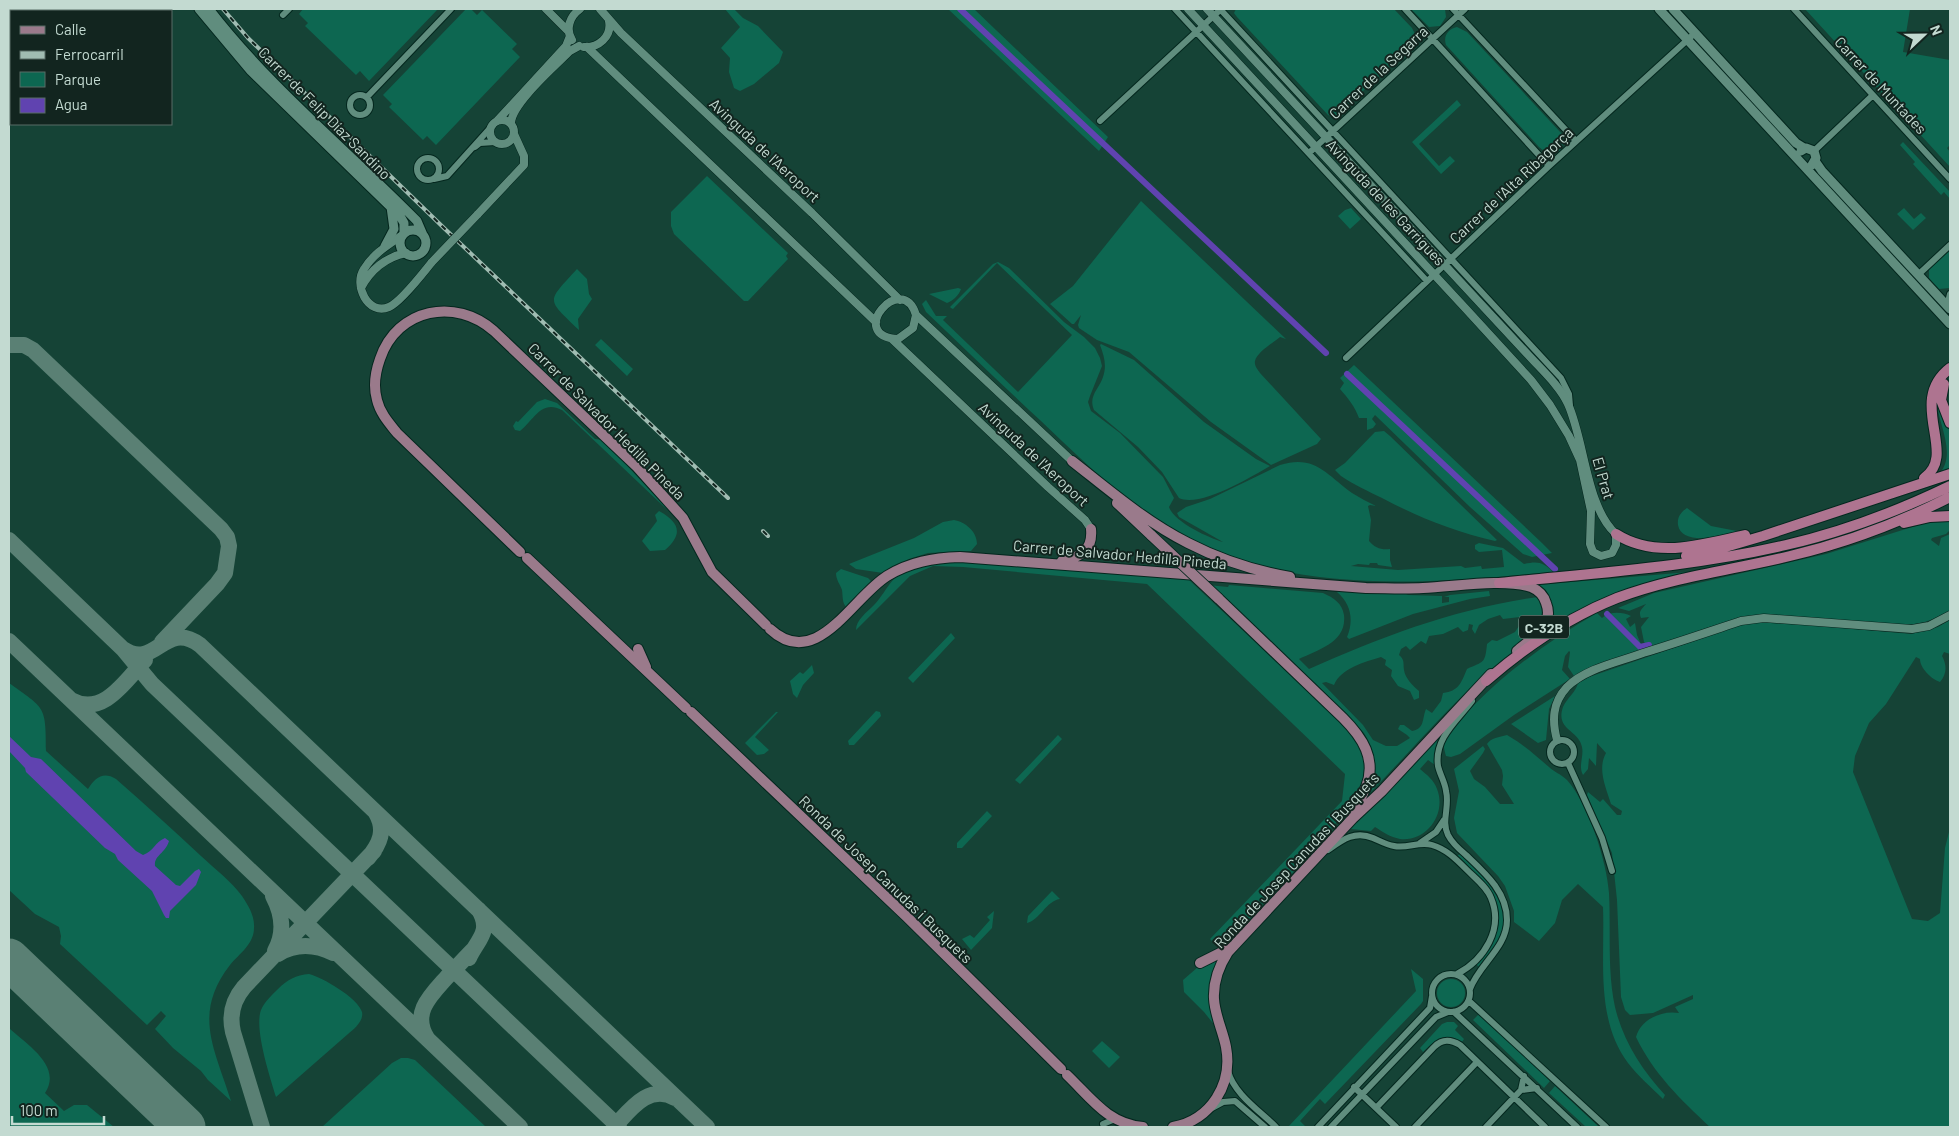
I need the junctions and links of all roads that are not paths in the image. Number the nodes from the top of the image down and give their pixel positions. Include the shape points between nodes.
1 (199, 9) edge
2 (209, 9) edge
3 (289, 9) edge
4 (451, 9) edge
5 (546, 9) edge
6 (580, 9) edge
7 (600, 9) edge
8 (1174, 9) edge
9 (1188, 9) edge
10 (1207, 9) edge
11 (1220, 9) edge
12 (1405, 9) edge
13 (1453, 9) edge
14 (1465, 9) edge
15 (1658, 9) edge
16 (1672, 9) edge
17 (1794, 9) edge
18 (283, 15) dead end
19 (1458, 15) junction
20 (1214, 16) junction
21 (609, 21) junction
22 (1203, 25) junction
23 (1196, 32) junction
24 (1695, 33) junction
25 (569, 34) junction
26 (1433, 39) junction
27 (1687, 39) junction
28 (583, 47) junction
29 (1873, 95) junction
30 (367, 97) dead end
31 (1100, 121) dead end
32 (494, 123) junction
33 (511, 124) junction
34 (1333, 131) junction
35 (514, 134) junction
36 (1326, 137) junction
37 (1576, 141) junction
38 (495, 142) junction
39 (507, 143) junction
40 (1316, 147) junction
41 (1804, 148) junction
42 (472, 149) junction
43 (1814, 150) junction
44 (523, 153) junction
45 (1309, 153) junction
46 (1816, 161) junction
47 (1801, 162) junction
48 (1549, 166) junction
49 (439, 169) junction
50 (451, 171) junction
51 (1950, 178) edge
52 (434, 179) junction
53 (391, 207) junction
54 (403, 234) junction
55 (423, 235) junction
56 (1950, 245) edge
57 (385, 246) junction
58 (406, 253) junction
59 (1451, 258) junction
60 (1445, 265) junction
61 (1434, 274) junction
62 (1919, 274) junction
63 (1427, 281) junction
64 (362, 288) junction
65 (1917, 288) junction
66 (1950, 294) edge
67 (900, 300) junction
68 (1949, 308) edge
69 (916, 315) junction
70 (876, 322) junction
71 (1950, 324) edge
72 (892, 339) junction
73 (1346, 358) dead end
74 (1950, 370) edge
75 (1570, 409) junction
76 (388, 422) joint
77 (1950, 423) edge
78 (1575, 425) joint
79 (1072, 461) junction
80 (1950, 474) edge
81 (1950, 486) edge
82 (1902, 490) junction
83 (1950, 497) edge
84 (1950, 516) edge
85 (1802, 523) junction
86 (1881, 528) junction
87 (1091, 530) joint
88 (1616, 534) junction
89 (1050, 564) junction
90 (1617, 570) junction
91 (1499, 583) junction
92 (1333, 586) junction
93 (1950, 616) edge
94 (638, 649) dead end
95 (649, 672) junction
96 (1486, 681) junction
97 (1557, 740) junction
98 (1568, 762) junction
99 (1353, 818) junction
100 (1444, 820) junction
101 (1420, 843) junction
102 (1313, 861) junction
103 (1612, 872) dead end
104 (1233, 946) junction
105 (1200, 963) dead end
106 (1457, 974) junction
107 (1470, 989) junction
108 (1432, 996) junction
109 (1469, 1001) junction
110 (1451, 1012) junction
111 (1477, 1062) junction
112 (1227, 1067) junction
113 (1524, 1076) junction
114 (1354, 1088) junction
115 (1537, 1088) junction
116 (1521, 1090) junction
117 (1362, 1095) junction
118 (1514, 1098) junction
119 (1376, 1108) junction
120 (1207, 1111) junction
121 (1266, 1117) junction
122 (1116, 1119) junction
123 (1103, 1124) dead end
124 (1262, 1125) edge
125 (1144, 1127) edge
126 (1174, 1127) edge
127 (1276, 1127) edge
128 (1318, 1127) edge
129 (1331, 1127) edge
130 (1396, 1127) edge
131 (1415, 1127) edge
132 (1486, 1127) edge
133 (1545, 1127) edge
134 (1577, 1127) edge
135 (1606, 1127) edge

1 - 53 main road, Carrer de Felip Díaz Sandino via 251,71
2 - 55 main road, Carrer de Felip Díaz Sandino via 258,68 417,221
3 - 18 street
4 - 30 street
5 - 25 street, Avinguda de l'Aeroport
6 - 25 street via 572,17
7 - 21 street, Avinguda de l'Aeroport
8 - 23 street, Avinguda de les Garrigues
9 - 22 street, Avinguda de les Garrigues
10 - 20 street, Avinguda de les Garrigues
11 - 20 street
11 - 34 street, Avinguda de les Garrigues
12 - 26 street
13 - 19 street
14 - 19 street, Carrer de la Segarra
15 - 27 main road
16 - 24 main road
17 - 29 street, Carrer de Muntades
19 - 26 street, Carrer de la Segarra
19 - 37 street
20 - 22 street
20 - 36 street, Avinguda de les Garrigues
21 - 28 street via 610,30 604,39 593,47
21 - 67 street, Avinguda de l'Aeroport
22 - 23 street
22 - 40 street, Avinguda de les Garrigues
23 - 31 street
23 - 45 street, Avinguda de les Garrigues
24 - 27 street, Carrer de l'Alta Ribagorça
24 - 41 main road
25 - 28 street, Avinguda de l'Aeroport
25 - 32 street via 566,46
26 - 34 street, Carrer de la Segarra
26 - 48 street
27 - 37 street, Carrer de l'Alta Ribagorça
27 - 47 main road
28 - 33 street via 570,51 521,102 512,114
28 - 70 street, Avinguda de l'Aeroport
29 - 43 street
29 - 51 street, Carrer de Muntades
32 - 33 street via 506,120
32 - 38 street via 491,136
32 - 42 street
33 - 35 street
34 - 36 street, Carrer de la Segarra
34 - 59 street, Avinguda de les Garrigues
35 - 39 street
35 - 44 street
36 - 40 street, Carrer de la Segarra
36 - 60 street, Avinguda de les Garrigues
37 - 48 street, Carrer de l'Alta Ribagorça
38 - 39 street
38 - 42 street
39 - 44 street
40 - 45 street, Carrer de la Segarra
40 - 61 street, Avinguda de les Garrigues
41 - 43 main road
41 - 47 main road via 1800,151
42 - 50 street
43 - 46 main road
44 - 64 street, bridge via 522,169 398,300 384,308 376,307 367,302
45 - 63 street, Avinguda de les Garrigues
46 - 47 main road via 1811,165
46 - 62 main road
47 - 65 main road
48 - 59 street, Carrer de l'Alta Ribagorça
49 - 50 street
49 - 52 street
49 - 52 street via 430,158 418,164 420,178 426,181
50 - 52 street via 447,176
53 - 54 main road, Carrer de Felip Díaz Sandino via 403,220
53 - 57 main road via 394,229
54 - 55 main road via 415,230
54 - 57 street
54 - 58 main road via 400,246
55 - 58 main road via 425,245 422,252
56 - 62 street
57 - 64 street via 363,269
58 - 64 street via 386,260
59 - 60 street, Carrer de l'Alta Ribagorça
59 - 75 street, Avinguda de les Garrigues via 1561,378 1569,394
60 - 61 street, Carrer de l'Alta Ribagorça
60 - 75 street, Avinguda de les Garrigues via 1555,385
61 - 63 street, Carrer de l'Alta Ribagorça
61 - 88 street, Avinguda de les Garrigues via 1531,380 1559,418 1583,472 1591,511 1592,550 1599,556 1610,555 1616,548
62 - 65 main road
62 - 68 main road
63 - 73 street, Carrer de l'Alta Ribagorça
65 - 71 main road
66 - 68 street
67 - 69 street, Avinguda de l'Aeroport via 910,304
67 - 70 street via 883,306
69 - 72 street via 909,333
69 - 79 street, Avinguda de l'Aeroport
70 - 72 street, Avinguda de l'Aeroport via 881,334
72 - 87 street, Avinguda de l'Aeroport via 1085,520
74 - 77 highway via 1941,400
74 - 82 highway via 1938,381 1933,398 1943,445 1942,462 1935,473
75 - 78 street, Avinguda de les Garrigues
76 - 89 main road, Carrer de Salvador Hedilla Pineda via 377,402 374,388 385,345 397,330 423,315 445,311 470,315 497,334 637,467 683,518 712,572 768,627 788,642 816,639 886,576 906,566 930,559 979,557
76 - 95 main road, Ronda de Josep Canudas i Busquets
78 - 88 street, El Prat via 1598,506
79 - 92 main road via 1149,520 1188,544 1254,568
79 - 99 main road, bridge via 1343,718 1361,739 1370,760 1370,776
80 - 82 highway
81 - 90 highway, C-32B via 1878,517 1765,550
82 - 85 highway
83 - 86 highway, C-32B
84 - 86 highway
85 - 88 highway via 1672,548 1638,545
85 - 90 highway via 1715,550
86 - 96 highway, C-32B via 1792,556 1693,576 1635,592 1578,616 1534,644
87 - 89 main road via 1090,542 1083,554
89 - 92 main road, Carrer de Salvador Hedilla Pineda
90 - 91 highway, C-32B
91 - 92 main road, Carrer de Salvador Hedilla Pineda / C-32B via 1421,589
91 - 96 main road, C-32B via 1537,591 1547,605 1547,620 1541,631 1495,668
93 - 97 street via 1929,626 1912,629 1764,618 1741,621 1577,679 1557,701 1553,718
94 - 95 main road
95 - 122 main road, Ronda de Josep Canudas i Busquets via 907,917 1104,1112
96 - 99 main road, Ronda de Josep Canudas i Busquets
96 - 100 street via 1449,728 1440,748 1438,763 1448,805
97 - 98 street via 1573,746 1573,757
97 - 98 street via 1550,748 1551,757 1560,764
98 - 103 street via 1602,838
99 - 102 main road, Ronda de Josep Canudas i Busquets
100 - 101 street via 1436,832
100 - 107 street via 1448,836 1498,889 1506,910 1506,927 1500,945 1474,977
101 - 102 street via 1394,846 1370,836 1354,835
101 - 106 street via 1448,852 1491,898 1495,915 1491,942 1474,964
102 - 104 main road, Ronda de Josep Canudas i Busquets
104 - 105 main road
104 - 112 main road, Ronda de Josep Canudas i Busquets via 1219,968 1214,989
106 - 107 street via 1468,982
106 - 108 street via 1437,980
107 - 109 street
108 - 110 street via 1438,1006
108 - 114 street via 1430,1008
109 - 110 street via 1461,1009
109 - 135 street
110 - 113 street
110 - 117 street via 1436,1017
111 - 118 street
111 - 119 street via 1460,1045 1444,1041 1438,1043
111 - 131 street
112 - 120 main road, Ronda de Josep Canudas i Busquets via 1221,1091
112 - 121 street via 1237,1089
113 - 115 street
113 - 116 street
114 - 117 street
114 - 128 street
115 - 116 street
115 - 134 street
116 - 118 street
117 - 119 street
117 - 129 street
118 - 132 street
118 - 133 street
119 - 130 street
120 - 124 street via 1223,1102 1235,1101
120 - 126 main road, Ronda de Josep Canudas i Busquets
121 - 124 street
121 - 127 street
122 - 123 street
122 - 125 main road, Ronda de Josep Canudas i Busquets via 1126,1125

